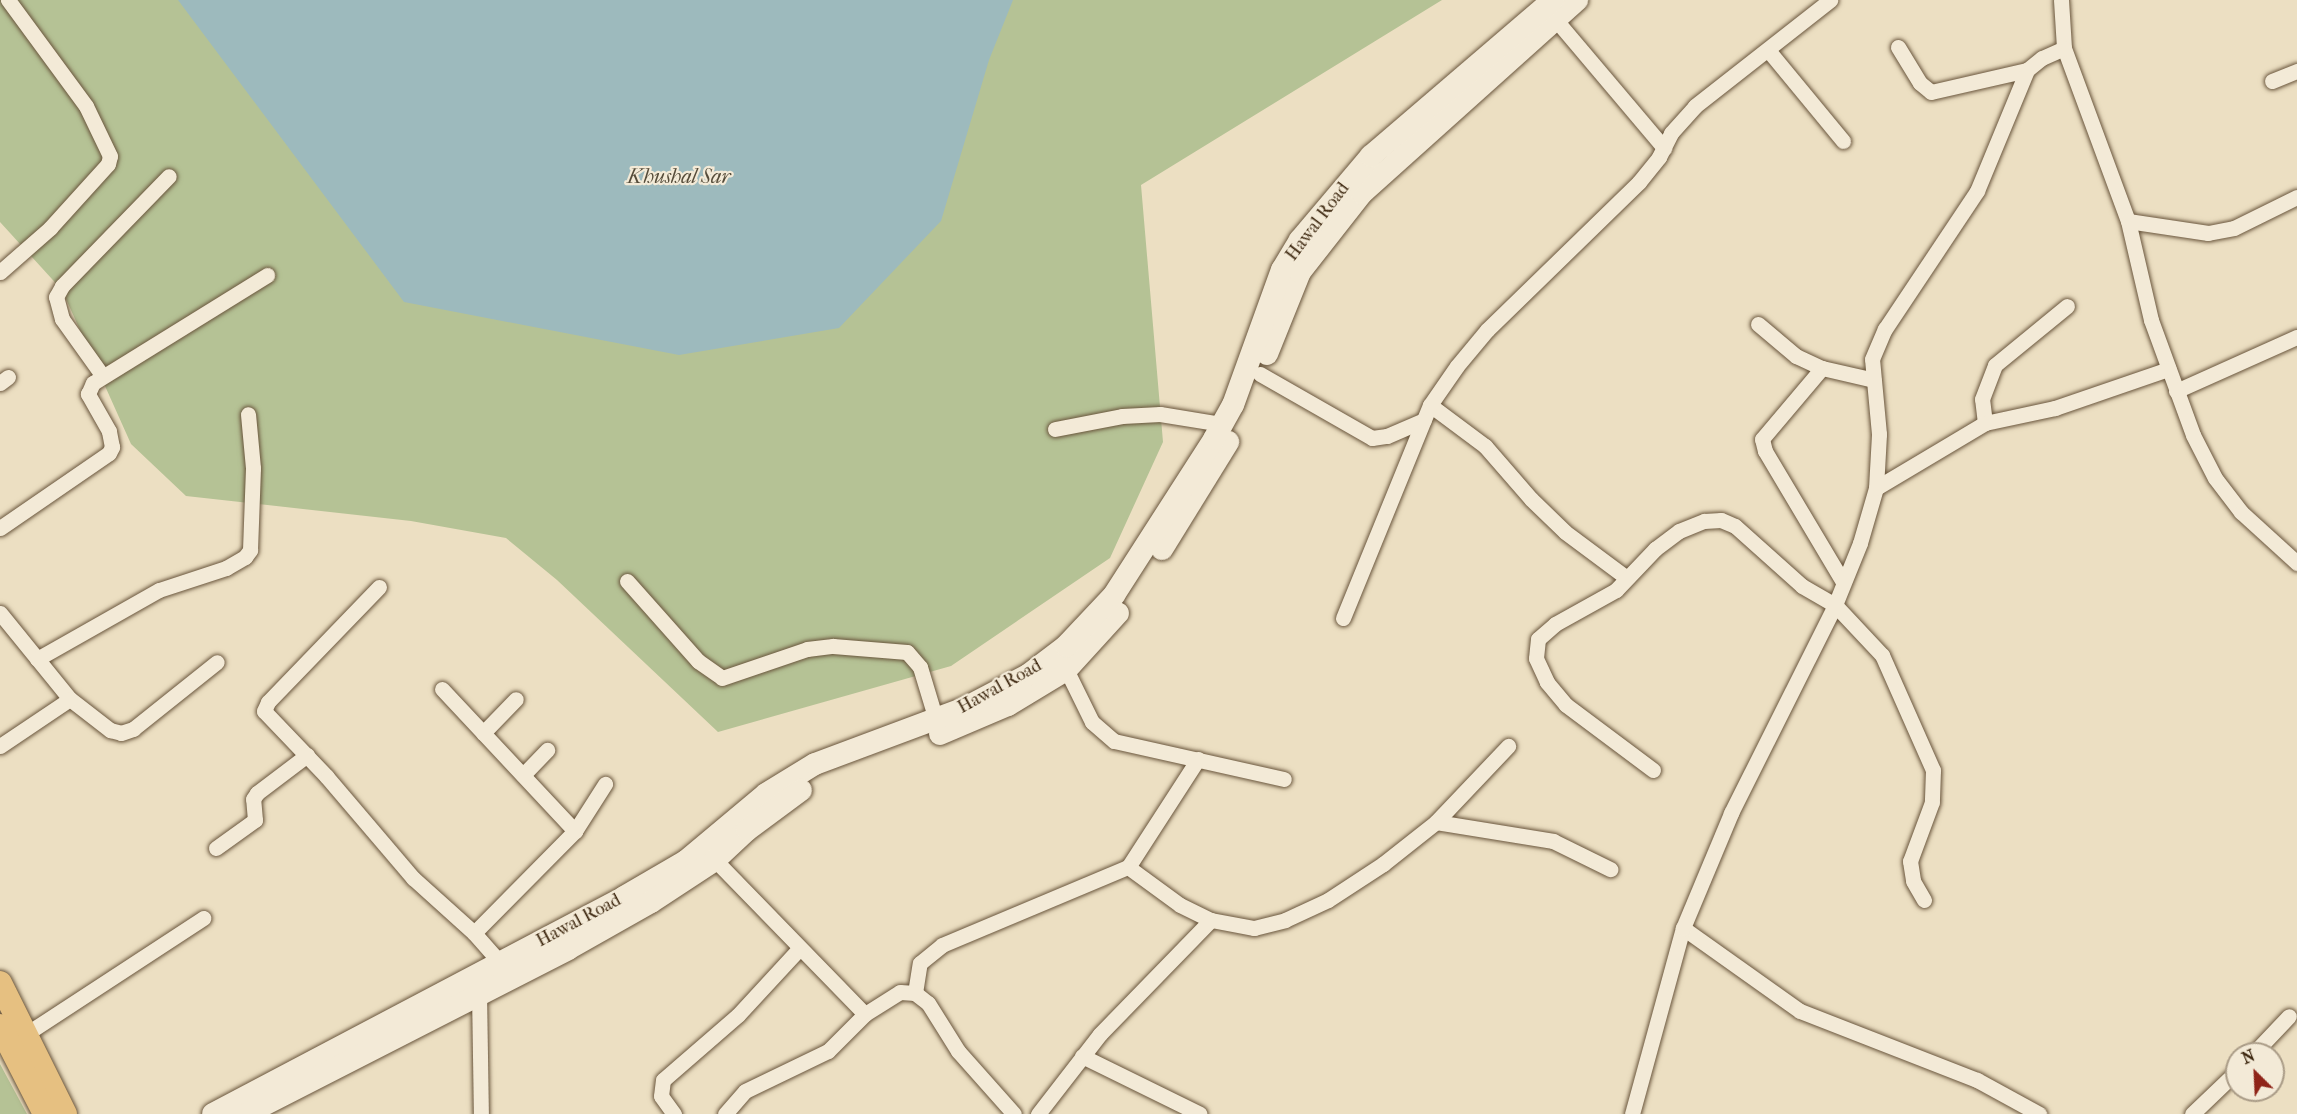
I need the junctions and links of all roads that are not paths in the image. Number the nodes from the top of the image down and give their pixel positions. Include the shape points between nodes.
1 (8, 0) edge
2 (1577, 0) edge
3 (1830, 0) edge
4 (2061, 0) edge
5 (1552, 9) edge
6 (1898, 47) dead end
7 (2064, 48) junction
8 (1768, 50) junction
9 (2027, 70) junction
10 (2297, 71) edge
11 (2272, 81) dead end
12 (1843, 141) dead end
13 (1664, 148) junction
14 (169, 176) dead end
15 (2297, 197) edge
16 (2128, 221) junction
17 (0, 272) edge
18 (267, 274) dead end
19 (2067, 306) dead end
20 (1758, 324) dead end
21 (2297, 337) edge
22 (1822, 368) junction
23 (2168, 369) junction
24 (102, 375) junction
25 (1252, 380) junction
26 (1874, 380) junction
27 (2175, 391) junction
28 (1430, 405) junction
29 (248, 414) dead end
30 (1424, 420) junction
31 (1985, 423) junction
32 (1222, 424) junction
33 (1055, 429) dead end
34 (1876, 488) junction
35 (0, 528) edge
36 (2297, 563) edge
37 (1627, 578) junction
38 (627, 581) dead end
39 (1843, 582) junction
40 (379, 587) dead end
41 (1835, 605) junction
42 (0, 613) edge
43 (1343, 618) dead end
44 (37, 659) junction
45 (1062, 661) junction
46 (217, 662) dead end
47 (442, 689) dead end
48 (70, 699) junction
49 (516, 699) dead end
50 (936, 720) junction
51 (483, 733) junction
52 (0, 746) edge
53 (1508, 746) dead end
54 (547, 750) dead end
55 (307, 755) junction
56 (1198, 759) junction
57 (1653, 770) dead end
58 (523, 775) junction
59 (1284, 779) dead end
60 (605, 784) dead end
61 (1436, 822) junction
62 (575, 831) junction
63 (216, 848) dead end
64 (715, 860) junction
65 (1128, 867) junction
66 (1610, 869) dead end
67 (1924, 900) dead end
68 (203, 918) dead end
69 (1211, 920) junction
70 (1683, 928) junction
71 (474, 933) junction
72 (799, 949) junction
73 (506, 970) junction
74 (0, 983) edge
75 (479, 992) junction
76 (915, 993) junction
77 (865, 1014) junction
78 (2289, 1016) dead end
79 (0, 1026) edge
80 (26, 1034) junction
81 (2264, 1042) edge
82 (1082, 1056) junction
83 (2225, 1082) edge
84 (45, 1114) edge
85 (65, 1114) edge
86 (213, 1114) edge
87 (246, 1114) edge
88 (481, 1114) edge
89 (674, 1114) edge
90 (725, 1114) edge
91 (1014, 1114) edge
92 (1038, 1114) edge
93 (1200, 1114) edge
94 (1632, 1114) edge
95 (2039, 1114) edge
96 (2192, 1114) edge

1 - 17 street via 86,106 110,156 108,164 50,228
2 - 5 main road, Hawal Road
3 - 8 street
4 - 7 street
5 - 13 street
5 - 25 main road, Hawal Road via 1396,159 1331,229 1287,300
6 - 9 street via 1920,83 1931,92
7 - 9 street
7 - 16 street
8 - 12 street
8 - 13 street via 1695,106 1671,133
9 - 26 street via 1977,191 1886,329 1872,359
10 - 11 street
13 - 28 street via 1639,182 1487,330
14 - 24 street via 56,297 62,320
15 - 16 street via 2234,228 2208,233
16 - 23 street
18 - 24 street
19 - 31 street via 1995,365 1982,399
20 - 22 street via 1797,356
21 - 27 street
22 - 26 street
22 - 39 street via 1762,439 1765,451
23 - 27 street
23 - 31 street via 2055,408
24 - 35 street via 88,394 110,431 109,453
25 - 30 street via 1372,438 1387,436
25 - 32 main road, Hawal Road
25 - 45 main road, Hawal Road via 1206,484 1115,618
26 - 34 street via 1879,434
27 - 36 street via 2216,478 2241,512
28 - 30 street
28 - 37 street via 1485,446 1566,532
29 - 44 street via 253,468 250,550 245,557 226,568 159,590
30 - 43 street
31 - 34 street
32 - 33 street via 1160,414 1122,416
32 - 45 main road, Hawal Road via 1114,595
34 - 39 street
37 - 41 street via 1680,531 1704,521 1721,520 1735,526 1802,586
37 - 57 street via 1596,604 1555,624 1539,639 1536,658 1547,682 1566,705
38 - 50 street via 710,673 722,678 807,649 833,646 908,651 920,667
39 - 41 street
40 - 55 street via 268,702 264,711
41 - 67 street via 1882,655 1928,751 1935,786 1910,861 1913,881
41 - 70 street via 1731,813
42 - 44 street
44 - 48 street
45 - 50 main road, Hawal Road
45 - 56 street via 1092,722 1114,741
45 - 64 main road, Hawal Road via 1034,692 972,722 858,762 806,786 777,805
46 - 48 street via 133,729 121,733 110,730
47 - 51 street
48 - 52 street
49 - 51 street
50 - 73 main road, Hawal Road via 843,752 787,780 686,861
51 - 58 street
53 - 61 street
54 - 58 street
55 - 63 street via 257,793 253,799 255,820
55 - 71 street via 413,878
56 - 59 street
56 - 65 street
58 - 62 street
60 - 62 street
61 - 66 street via 1553,841
61 - 69 street via 1328,900 1285,920 1254,928
62 - 71 street
64 - 72 street
64 - 73 main road, Hawal Road via 651,902
65 - 69 street via 1180,905
65 - 76 street via 942,945 920,963
68 - 80 street
69 - 82 street
70 - 94 street
70 - 95 street via 1800,1011 1977,1080
71 - 73 street
72 - 77 street
72 - 89 street via 738,1015 663,1080 661,1096
73 - 75 main road, Hawal Road
73 - 86 main road, Hawal Road
74 - 80 main road
75 - 87 main road, Hawal Road
75 - 88 street
76 - 77 street via 885,998
76 - 91 street via 928,1003 958,1051
77 - 90 street via 828,1051 745,1091
78 - 81 street
79 - 84 main road
80 - 85 main road
82 - 92 street
82 - 93 street
83 - 96 street

